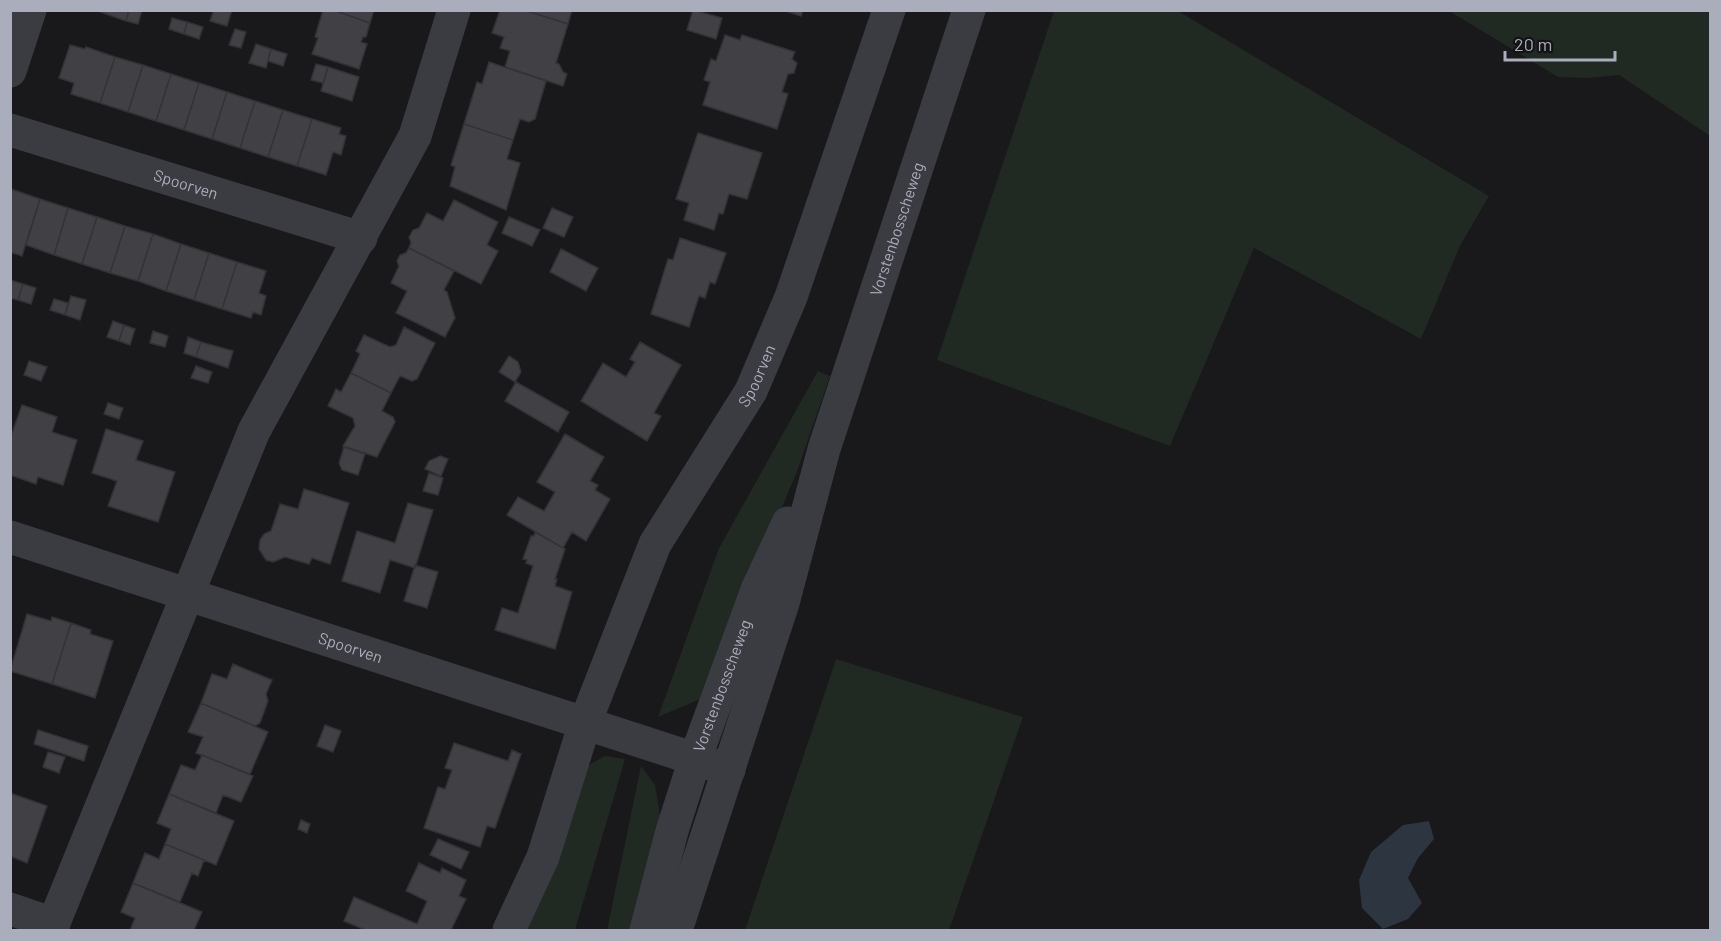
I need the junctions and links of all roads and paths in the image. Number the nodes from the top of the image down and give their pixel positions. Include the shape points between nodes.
1 (30, 10) edge
2 (454, 10) edge
3 (889, 10) edge
4 (969, 10) edge
5 (10, 71) edge
6 (10, 130) edge
7 (361, 238) junction
8 (824, 449) junction
9 (10, 537) edge
10 (187, 593) junction
11 (585, 723) junction
12 (695, 759) junction
13 (729, 770) junction
14 (10, 909) edge
15 (52, 927) edge
16 (509, 930) edge
17 (646, 930) edge
18 (676, 930) edge

1 - 5 street
2 - 7 street via 415,136
3 - 11 street, Spoorven via 791,297 751,391 655,544
4 - 8 street, Vorstenbosscheweg
6 - 7 street, Spoorven
7 - 10 street via 254,431
8 - 12 street, Vorstenbosscheweg via 757,590
8 - 13 street, Vorstenbosscheweg via 783,603
9 - 10 street, Spoorven
10 - 11 street, Spoorven
10 - 15 street
11 - 12 street, Spoorven
11 - 16 street, Spoorven via 543,857
12 - 13 street, Spoorven
12 - 17 street, Vorstenbosscheweg
13 - 18 street, Vorstenbosscheweg
14 - 15 street

